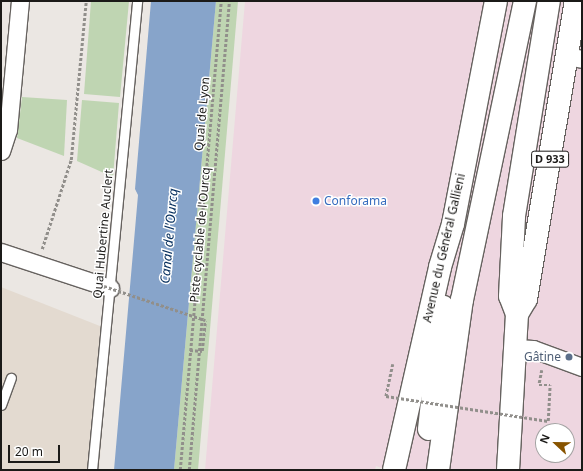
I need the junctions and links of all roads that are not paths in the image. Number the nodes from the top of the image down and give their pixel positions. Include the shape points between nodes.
1 (20, 1) edge
2 (137, 1) edge
3 (496, 1) edge
4 (525, 1) edge
5 (549, 1) edge
6 (576, 1) edge
7 (574, 57) edge
8 (1, 151) edge
9 (453, 224) junction
10 (1, 252) edge
11 (106, 288) junction
12 (517, 314) junction
13 (515, 348) junction
14 (582, 367) edge
15 (11, 378) dead end
16 (1, 404) edge
17 (92, 470) edge
18 (394, 470) edge
19 (430, 470) edge
20 (438, 470) edge
21 (508, 470) edge

1 - 8 street via 8,130
2 - 11 lane, Quai Hubertine Auclert
3 - 9 main road, Avenue du Général Gallieni
4 - 20 main road via 462,300
5 - 12 main road via 514,216 510,296
6 - 7 main road, D 933
7 - 12 main road, D 933 via 526,299
9 - 18 main road, Avenue du Général Gallieni via 440,267
9 - 19 main road via 426,458
10 - 11 street
11 - 17 lane, Quai Hubertine Auclert
12 - 13 main road, D 933
13 - 14 street via 533,349
13 - 21 main road, D 933
15 - 16 lane

